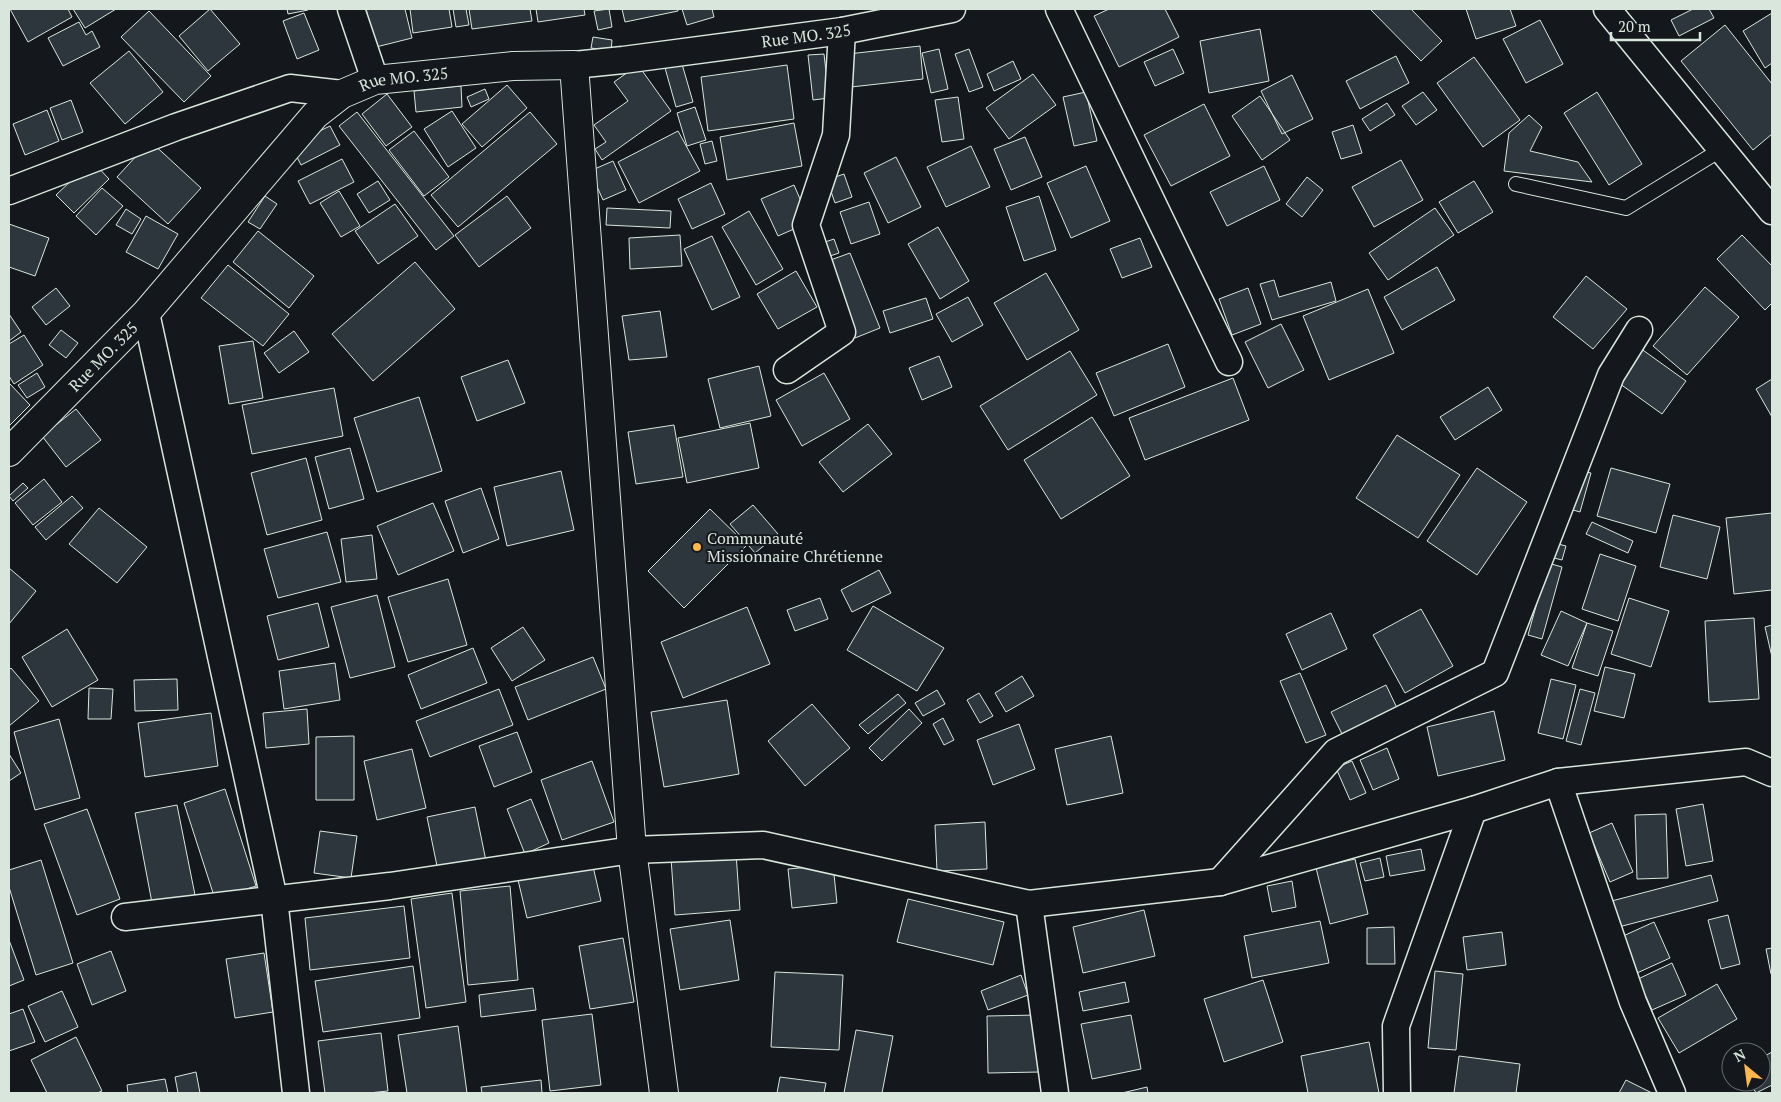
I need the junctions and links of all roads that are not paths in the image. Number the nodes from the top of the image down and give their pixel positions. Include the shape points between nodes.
1 (351, 9) edge
2 (952, 9) edge
3 (1059, 9) edge
4 (1607, 9) edge
5 (842, 31) junction
6 (574, 65) junction
7 (375, 80) junction
8 (342, 94) junction
9 (1722, 149) junction
10 (1516, 184) dead end
11 (9, 191) edge
12 (1772, 211) edge
13 (146, 313) junction
14 (1639, 330) dead end
15 (1229, 362) dead end
16 (787, 370) dead end
17 (9, 452) edge
18 (1772, 773) edge
19 (1558, 782) junction
20 (1473, 810) junction
21 (632, 850) junction
22 (1220, 882) junction
23 (274, 899) junction
24 (1029, 904) junction
25 (125, 917) dead end
26 (296, 1093) edge
27 (664, 1093) edge
28 (1055, 1093) edge
29 (1397, 1093) edge
30 (1672, 1093) edge

1 - 7 street
2 - 5 street, Rue MO. 325
3 - 15 street
4 - 9 street
5 - 6 street, Rue MO. 325
5 - 16 street via 836,135 806,225 842,332
6 - 7 street, Rue MO. 325 via 513,66
6 - 21 street
7 - 8 street, Rue MO. 325
8 - 11 street via 290,88 176,127
8 - 13 street, Rue MO. 325 via 314,115
9 - 10 lane via 1626,208
9 - 12 street
13 - 17 street, Rue MO. 325
13 - 23 street
14 - 22 street via 1611,375 1495,673 1336,752
18 - 19 street via 1746,762
19 - 20 street
19 - 30 street via 1633,1002
20 - 22 street
20 - 29 street via 1396,1026
21 - 23 street via 390,886
21 - 24 street via 763,845
21 - 27 street
22 - 24 street
23 - 25 street
23 - 26 street
24 - 28 street

